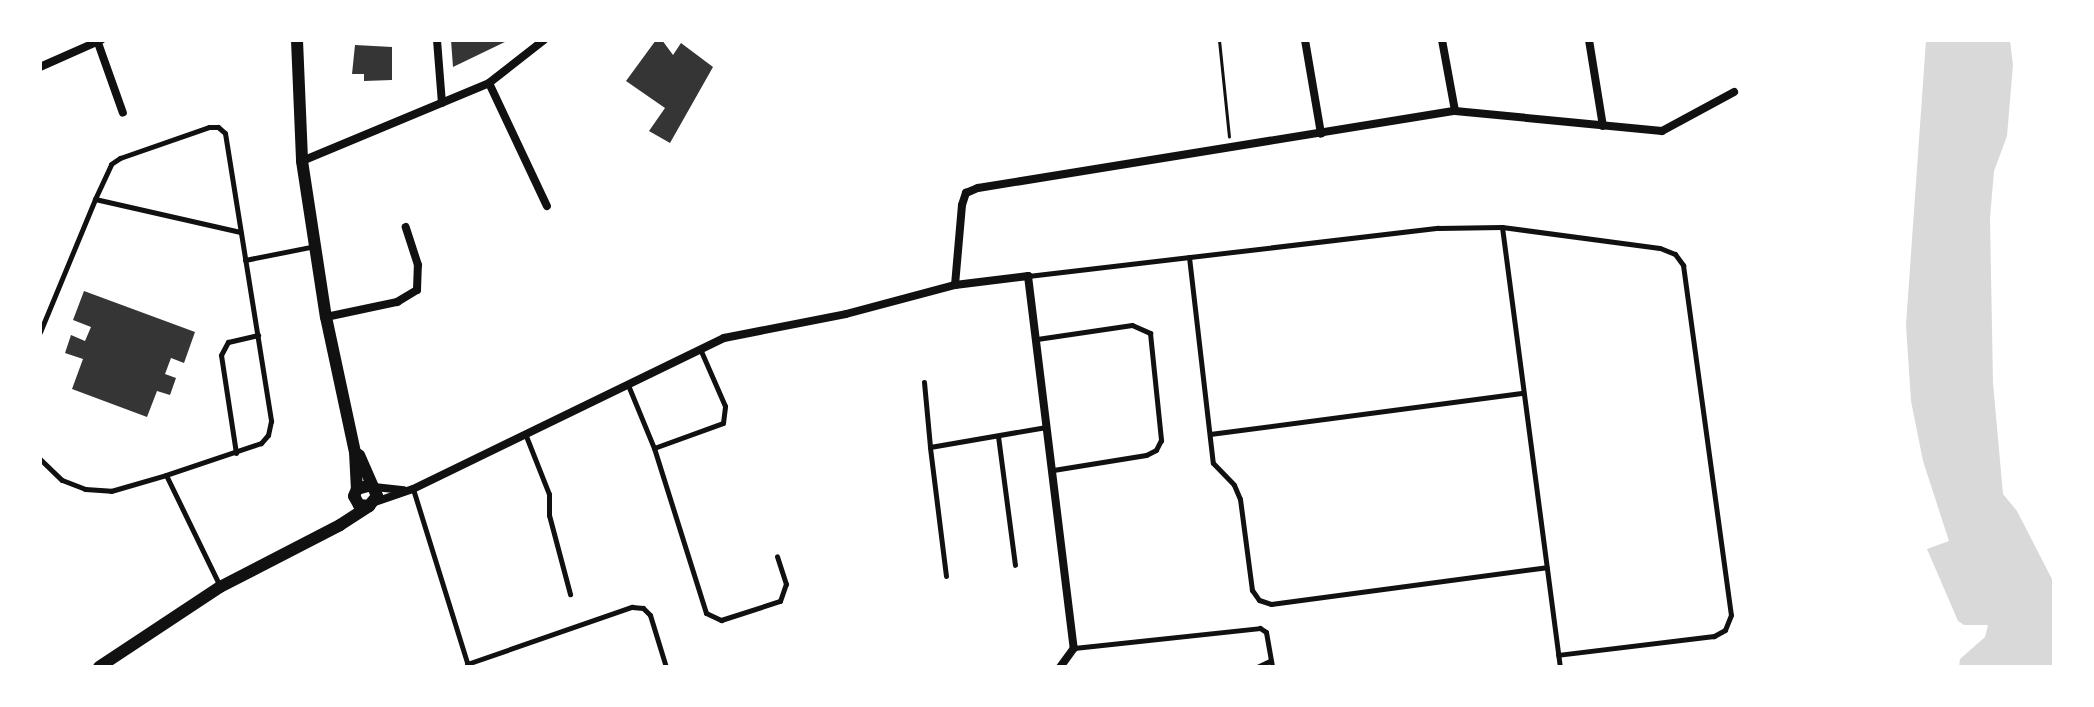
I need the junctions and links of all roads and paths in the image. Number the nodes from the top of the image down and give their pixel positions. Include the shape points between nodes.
1 (297, 40) edge
2 (437, 40) edge
3 (544, 40) edge
4 (1219, 40) edge
5 (1305, 40) edge
6 (1442, 40) edge
7 (1589, 40) edge
8 (99, 41) edge
9 (40, 67) edge
10 (489, 83) junction
11 (1734, 92) dead end
12 (442, 103) junction
13 (1455, 111) junction
14 (123, 113) dead end
15 (1603, 126) junction
16 (1321, 134) junction
17 (1230, 148) junction
18 (302, 161) junction
19 (95, 199) junction
20 (547, 206) dead end
21 (406, 227) dead end
22 (1502, 227) junction
23 (240, 232) junction
24 (315, 246) junction
25 (1189, 257) junction
26 (245, 260) junction
27 (1028, 276) junction
28 (955, 285) junction
29 (326, 317) junction
30 (40, 332) edge
31 (258, 335) junction
32 (1037, 339) junction
33 (701, 351) junction
34 (924, 382) dead end
35 (628, 384) junction
36 (1523, 393) junction
37 (1047, 427) junction
38 (1210, 434) junction
39 (526, 436) junction
40 (998, 436) junction
41 (352, 437) junction
42 (930, 447) junction
43 (654, 448) junction
44 (236, 453) junction
45 (40, 459) edge
46 (1053, 470) junction
47 (166, 475) junction
48 (372, 486) junction
49 (413, 489) junction
50 (356, 494) junction
51 (372, 504) junction
52 (325, 532) junction
53 (777, 556) dead end
54 (1015, 565) dead end
55 (1547, 567) junction
56 (946, 576) dead end
57 (220, 587) junction
58 (570, 594) dead end
59 (1074, 648) junction
60 (1558, 655) junction
61 (1271, 664) edge
62 (468, 666) edge
63 (99, 667) edge
64 (666, 667) edge
65 (1060, 667) edge
66 (1257, 667) edge
67 (1560, 667) edge

1 - 18 street
2 - 12 street
3 - 10 street
4 - 17 path
5 - 16 street
6 - 13 street
7 - 15 street
8 - 9 street
8 - 14 street
10 - 12 street
10 - 20 street
11 - 15 street via 1662,131
12 - 18 street
13 - 15 street
13 - 16 street
16 - 17 street
17 - 28 street via 966,193
18 - 24 street
19 - 23 lane
19 - 23 lane via 111,164 120,158 218,127 225,133
19 - 30 lane
21 - 29 street via 418,265 417,290 397,302
22 - 25 lane via 1438,228
22 - 36 lane
22 - 60 lane via 1660,248 1675,254 1683,265 1731,615 1725,630 1714,636
23 - 26 lane
24 - 26 lane
24 - 29 street
25 - 27 lane
25 - 38 lane
26 - 31 lane
27 - 28 street
27 - 32 street
28 - 33 street via 724,338
29 - 41 street
31 - 44 lane via 271,421 261,443
31 - 44 lane via 228,342 221,355
32 - 37 street
32 - 46 lane via 1132,325 1150,333 1161,440 1156,450
33 - 35 street
33 - 43 lane via 726,416 723,423
34 - 42 lane
35 - 39 street
35 - 43 lane
36 - 38 lane
36 - 55 lane
37 - 40 lane
37 - 46 street
38 - 55 lane via 1213,463 1240,499 1252,590 1259,600 1271,604
39 - 49 street
39 - 58 lane via 549,494 549,515
40 - 42 lane
40 - 54 lane
41 - 48 street
41 - 50 street
42 - 56 lane
43 - 53 lane via 706,613 721,620 780,601 786,584
44 - 47 lane
45 - 47 lane via 62,480 85,489 111,491
46 - 59 street
47 - 57 lane
48 - 49 street
48 - 50 street
48 - 51 street
49 - 51 street
49 - 62 lane
50 - 51 street via 362,506
50 - 52 street
51 - 52 street
52 - 57 street
55 - 60 lane
57 - 63 street
59 - 61 lane via 1253,628 1266,632
59 - 65 street
60 - 67 lane
61 - 66 lane
62 - 64 lane via 632,607 650,615

